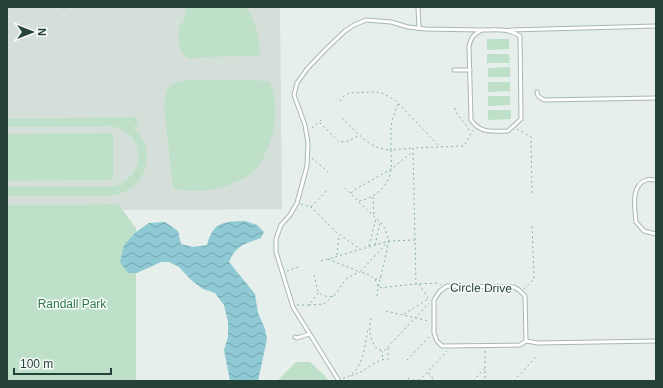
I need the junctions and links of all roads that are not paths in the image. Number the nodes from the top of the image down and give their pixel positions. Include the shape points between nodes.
1 (418, 7) edge
2 (656, 26) edge
3 (419, 28) junction
4 (482, 30) junction
5 (506, 30) junction
6 (454, 70) dead end
7 (470, 70) junction
8 (537, 92) dead end
9 (656, 98) edge
10 (656, 180) edge
11 (656, 234) edge
12 (309, 334) junction
13 (295, 337) dead end
14 (526, 341) junction
15 (656, 341) edge
16 (338, 380) edge

1 - 3 lane
2 - 5 lane
3 - 4 lane
3 - 12 lane via 366,20 354,25 344,31 297,83 294,95 306,130 307,166 296,203 281,225 276,239 276,252 292,304
4 - 5 lane
4 - 7 lane via 471,38
5 - 7 lane via 520,36 521,119 508,131 481,130 471,120
6 - 7 lane
8 - 9 lane via 544,100
10 - 11 lane via 646,180 638,187 634,198 636,222 644,231
12 - 13 lane
12 - 16 lane
14 - 14 lane, Circle Drive via 520,345 442,346 434,333 433,300 440,290 447,286 514,287 525,296
14 - 15 lane

